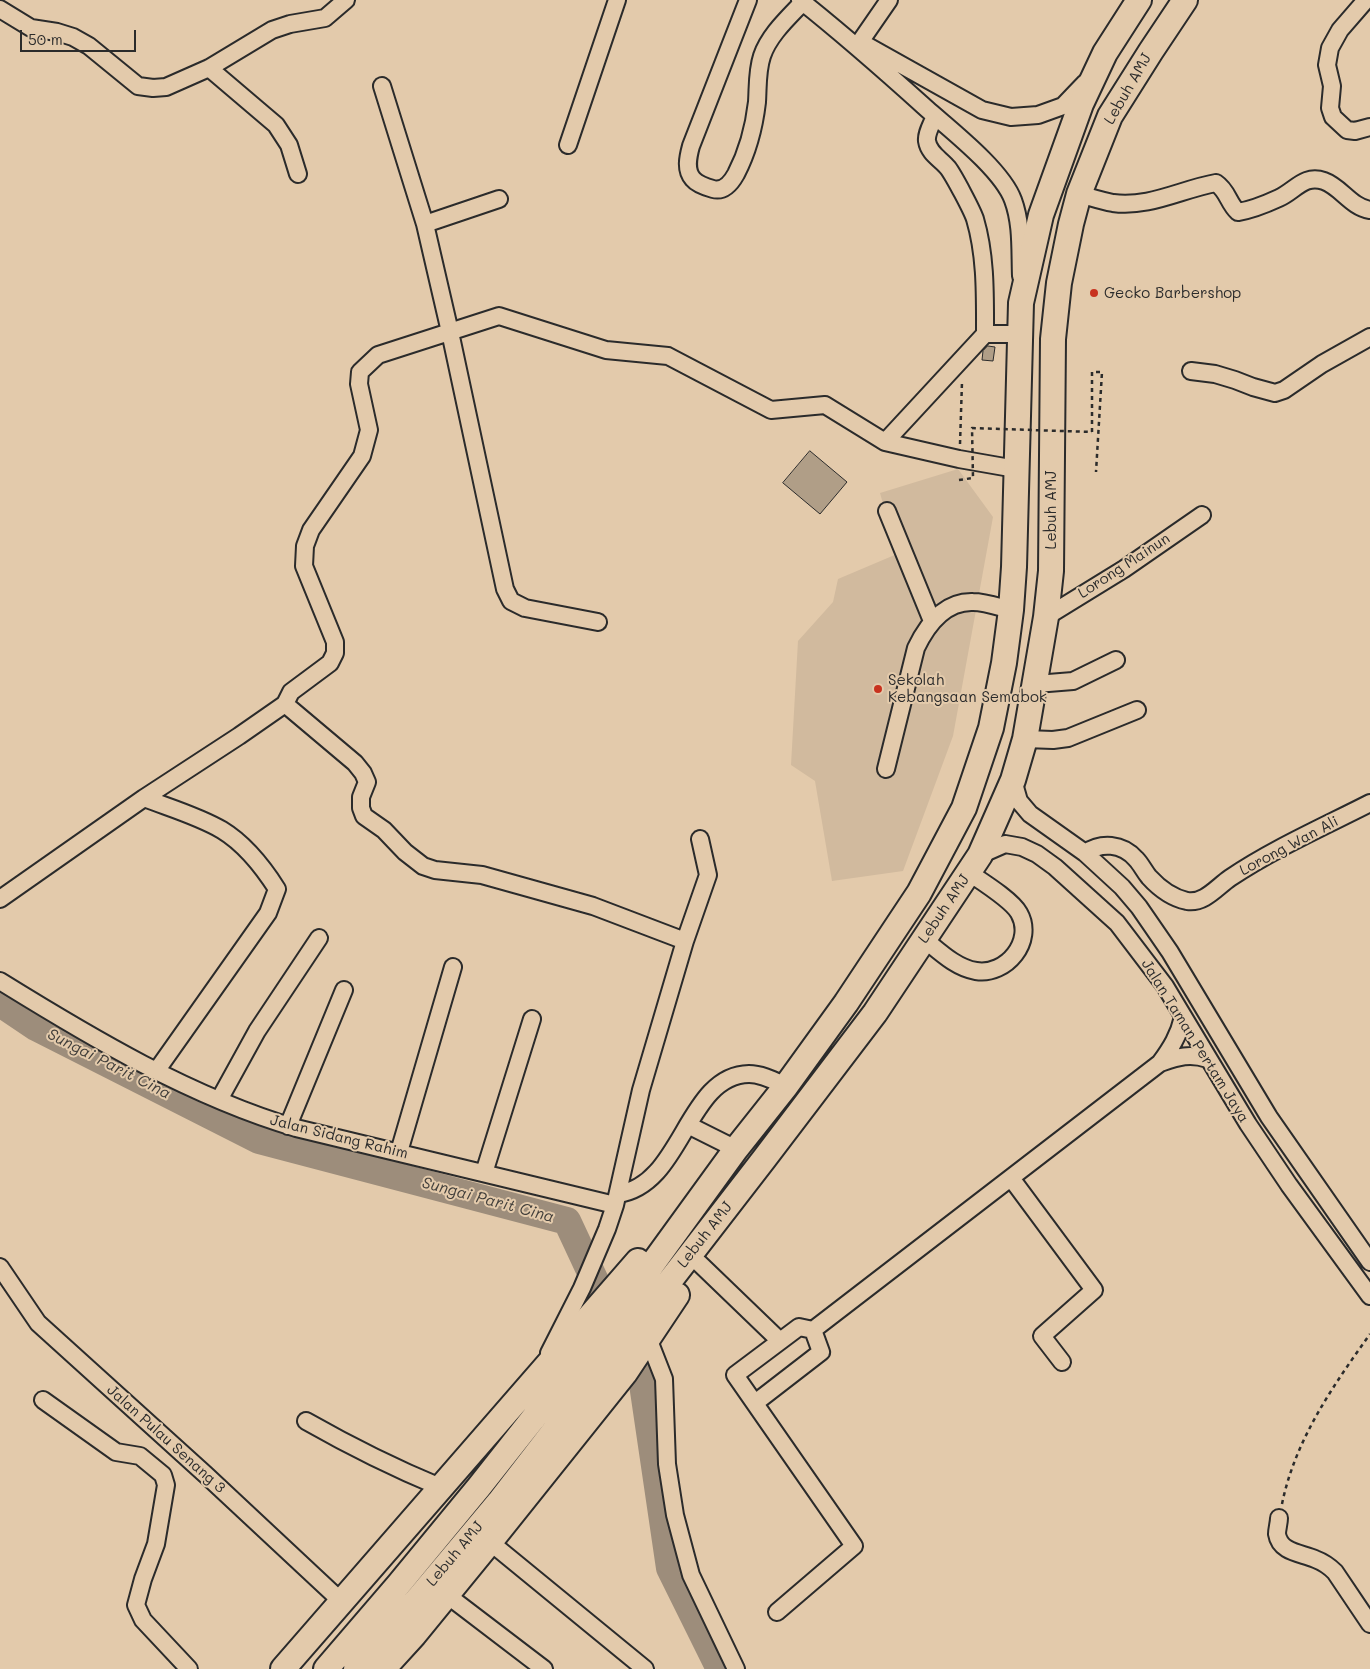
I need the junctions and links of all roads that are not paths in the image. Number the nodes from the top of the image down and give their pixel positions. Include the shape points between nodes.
1 (346, 0) edge
2 (617, 0) edge
3 (748, 0) edge
4 (889, 0) edge
5 (1139, 0) edge
6 (1186, 0) edge
7 (1366, 0) edge
8 (801, 1) edge
9 (0, 9) edge
10 (836, 28) junction
11 (860, 42) junction
12 (1105, 53) junction
13 (209, 68) junction
14 (382, 86) dead end
15 (935, 116) junction
16 (1370, 127) edge
17 (568, 145) dead end
18 (298, 174) dead end
19 (1079, 194) junction
20 (498, 198) dead end
21 (1370, 210) edge
22 (425, 224) junction
23 (1021, 303) junction
24 (450, 332) junction
25 (985, 334) junction
26 (1020, 334) junction
27 (1370, 337) edge
28 (1191, 371) dead end
29 (885, 442) junction
30 (1016, 469) junction
31 (887, 511) dead end
32 (1202, 515) dead end
33 (1011, 610) junction
34 (1046, 616) junction
35 (932, 621) junction
36 (598, 622) dead end
37 (1116, 660) dead end
38 (1036, 684) junction
39 (285, 704) junction
40 (1137, 710) dead end
41 (1025, 739) junction
42 (886, 769) dead end
43 (1013, 780) junction
44 (144, 798) junction
45 (1370, 803) edge
46 (700, 839) dead end
47 (1085, 853) junction
48 (974, 863) junction
49 (0, 898) edge
50 (319, 938) dead end
51 (924, 939) junction
52 (685, 941) junction
53 (453, 967) dead end
54 (0, 981) edge
55 (344, 990) dead end
56 (1183, 1017) junction
57 (532, 1019) dead end
58 (1208, 1059) junction
59 (1160, 1062) junction
60 (157, 1070) junction
61 (786, 1086) junction
62 (219, 1100) junction
63 (688, 1125) junction
64 (288, 1126) junction
65 (736, 1149) junction
66 (399, 1152) junction
67 (764, 1159) junction
68 (484, 1173) junction
69 (1011, 1178) junction
70 (617, 1199) junction
71 (1370, 1262) edge
72 (699, 1263) junction
73 (0, 1267) edge
74 (1370, 1296) edge
75 (599, 1319) junction
76 (813, 1330) junction
77 (639, 1340) junction
78 (780, 1341) junction
79 (1062, 1362) dead end
80 (618, 1364) junction
81 (538, 1375) junction
82 (43, 1400) dead end
83 (755, 1403) junction
84 (306, 1421) dead end
85 (440, 1487) junction
86 (1280, 1518) road end
87 (490, 1542) junction
88 (447, 1595) junction
89 (342, 1602) junction
90 (777, 1612) dead end
91 (1370, 1624) edge
92 (189, 1669) edge
93 (283, 1669) edge
94 (326, 1669) edge
95 (356, 1669) edge
96 (383, 1669) edge
97 (544, 1669) edge
98 (646, 1669) edge
99 (736, 1669) edge

1 - 13 street via 325,18 272,30
2 - 17 street
3 - 8 street via 688,158 688,171 693,180 716,190 732,182 748,150 762,55
4 - 11 street
5 - 12 highway, Lebuh AMJ
6 - 19 highway, Lebuh AMJ via 1110,116
7 - 16 street via 1340,30 1330,48 1327,65 1332,86 1330,108 1333,117 1347,130
8 - 10 street
9 - 13 street via 31,28 65,35 89,46 138,86 166,87
10 - 11 street
10 - 15 street
11 - 12 street via 982,110 1011,117 1038,115 1063,106 1081,88
12 - 23 highway, Lebuh AMJ via 1080,104 1040,215
13 - 18 street via 276,125 289,145
14 - 22 street
15 - 23 street via 999,176 1013,199 1020,230
15 - 25 street via 927,134 928,146 948,168 975,218 985,284
19 - 21 street via 1114,203 1140,203 1216,183 1223,188 1238,212 1280,198 1305,180 1315,179 1329,183 1351,201
19 - 34 highway, Lebuh AMJ via 1059,283 1053,340 1051,571
20 - 22 street
22 - 24 street
23 - 26 highway, Lebuh AMJ
24 - 29 street via 499,316 606,350 668,356 771,410 825,405
24 - 36 street via 505,589 511,601 525,608
24 - 39 street via 378,354 360,372 359,384 369,430 362,456 311,530 305,546 304,566 335,642 335,652 330,662 291,692
25 - 26 street
25 - 29 street
26 - 30 highway, Lebuh AMJ
27 - 28 street via 1275,393 1215,374
29 - 30 street
30 - 33 highway, Lebuh AMJ
31 - 35 street
32 - 34 street, Lorong Mainun via 1124,569
33 - 35 street via 974,602 958,603
33 - 61 highway, Lebuh AMJ via 991,728 964,808 919,893
34 - 38 highway, Lebuh AMJ
35 - 42 street via 916,648
37 - 38 street via 1073,681
38 - 41 highway, Lebuh AMJ
39 - 44 street
39 - 52 street via 355,763 367,782 361,797 364,816 384,830 414,860 434,870 482,875 593,906
40 - 41 street via 1068,738
41 - 43 highway, Lebuh AMJ
43 - 47 street, Jalan Taman Pertam Jaya via 1020,801 1030,814
43 - 48 highway, Lebuh AMJ
44 - 49 street
44 - 60 street via 224,831 245,849 277,888 268,913
45 - 47 street, Lorong Wan Ali via 1250,864 1207,896 1196,900 1188,901 1165,891 1127,851 1102,845
46 - 52 street via 708,875
47 - 71 street, Jalan Taman Pertam Jaya via 1140,907 1269,1117
48 - 51 highway, Lebuh AMJ
48 - 51 street via 1019,913 1024,933 1016,952 998,968 976,971 950,960
48 - 56 street, Jalan Taman Pertam Jaya via 1005,844 1037,854 1056,867 1117,923 1165,986
50 - 62 street via 262,1023
51 - 67 highway, Lebuh AMJ via 875,1013
52 - 70 street via 641,1090
53 - 66 street
54 - 60 street, Jalan Sidang Rahim via 77,1029
55 - 64 street
56 - 58 street, Jalan Taman Pertam Jaya
56 - 59 street via 1180,1032
57 - 68 street
58 - 59 street via 1195,1054
58 - 74 street, Jalan Taman Pertam Jaya via 1289,1185
59 - 69 street
60 - 62 street, Jalan Sidang Rahim
61 - 63 street via 751,1074 734,1076 718,1085
61 - 65 highway, Lebuh AMJ
62 - 64 street, Jalan Sidang Rahim
63 - 65 street
63 - 70 street via 653,1176
64 - 66 street, Jalan Sidang Rahim
65 - 75 highway, Lebuh AMJ
66 - 68 street, Jalan Sidang Rahim
67 - 72 highway
67 - 77 highway, Lebuh AMJ
68 - 70 street, Jalan Sidang Rahim
69 - 76 street
69 - 79 street via 1094,1290 1042,1336
70 - 81 street via 582,1288
72 - 77 highway
72 - 78 street
73 - 89 street, Jalan Pulau Senang 3 via 38,1323
75 - 81 highway
75 - 94 highway, Lebuh AMJ via 479,1487
76 - 78 street via 799,1327
76 - 83 street via 821,1352
77 - 80 highway, Lebuh AMJ
77 - 99 street via 664,1378 667,1464 675,1515 691,1574
78 - 83 street via 736,1375
80 - 87 highway
80 - 95 highway, Lebuh AMJ
81 - 85 highway
82 - 92 street via 116,1452 140,1456 163,1475 166,1485 156,1544 136,1604 144,1620
83 - 90 street via 854,1546
84 - 85 street via 357,1450
85 - 89 highway
86 - 91 street via 1277,1534 1282,1545 1292,1552 1315,1559 1335,1572
87 - 88 highway
87 - 98 street
88 - 96 highway
88 - 97 street
89 - 93 highway

